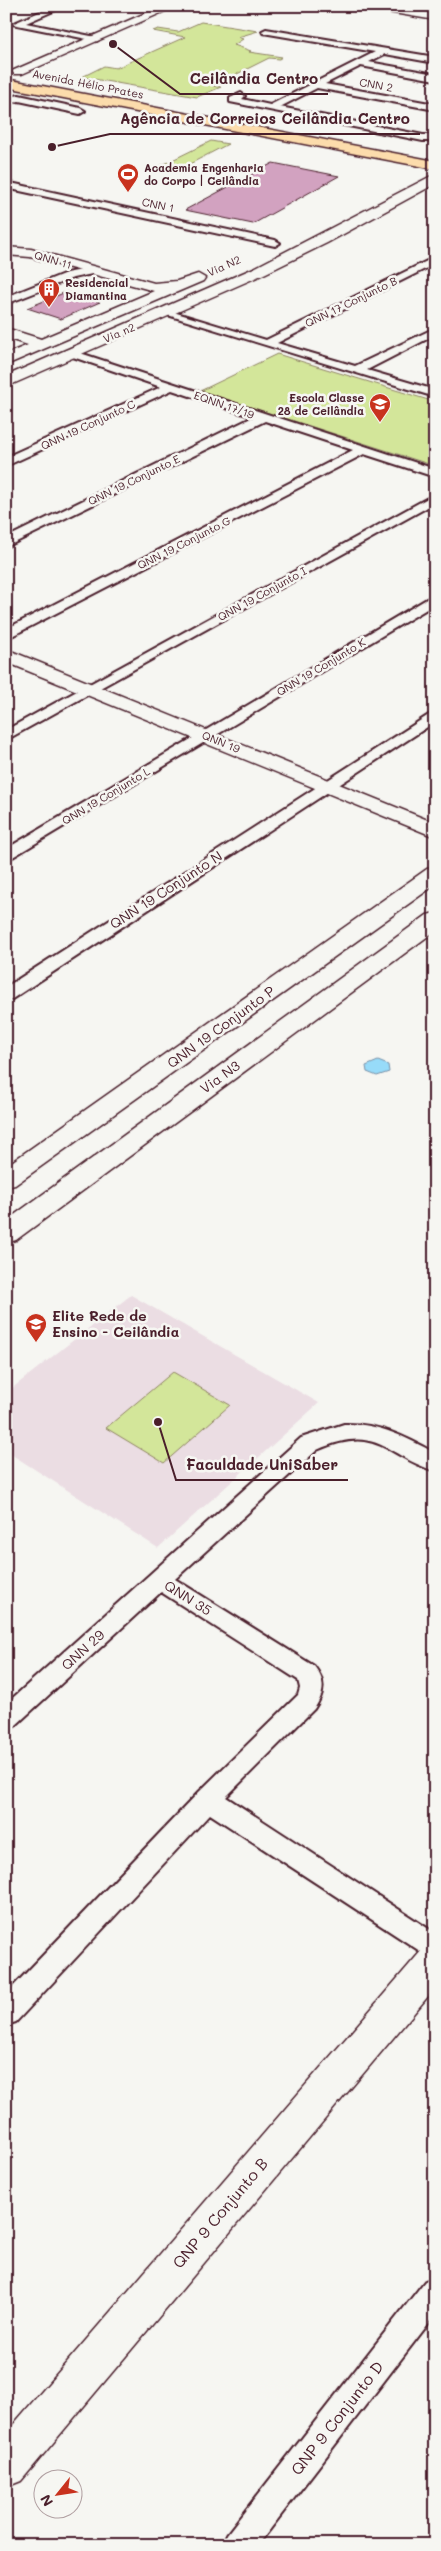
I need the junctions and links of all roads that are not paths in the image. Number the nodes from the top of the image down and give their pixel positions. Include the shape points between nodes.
1 (61, 6) edge
2 (172, 6) edge
3 (369, 6) edge
4 (435, 17) edge
5 (17, 24) junction
6 (6, 28) edge
7 (266, 31) dead end
8 (97, 38) junction
9 (384, 51) junction
10 (372, 57) junction
11 (435, 60) edge
12 (360, 64) junction
13 (435, 68) edge
14 (12, 70) edge
15 (45, 76) dead end
16 (435, 77) edge
17 (6, 83) edge
18 (314, 85) junction
19 (241, 96) dead end
20 (6, 100) edge
21 (435, 107) edge
22 (272, 108) junction
23 (226, 110) dead end
24 (80, 111) dead end
25 (435, 138) edge
26 (435, 149) edge
27 (432, 162) edge
28 (406, 174) dead end
29 (435, 178) edge
30 (6, 185) edge
31 (338, 216) dead end
32 (323, 223) dead end
33 (322, 240) junction
34 (275, 243) junction
35 (6, 251) edge
36 (435, 260) edge
37 (93, 271) junction
38 (214, 271) dead end
39 (188, 283) junction
40 (210, 293) junction
41 (6, 301) edge
42 (166, 313) junction
43 (435, 331) edge
44 (6, 333) edge
45 (268, 343) junction
46 (43, 345) junction
47 (71, 353) junction
48 (6, 360) edge
49 (357, 370) junction
50 (6, 382) edge
51 (170, 387) junction
52 (435, 394) edge
53 (261, 418) junction
54 (362, 450) junction
55 (6, 462) edge
56 (435, 473) edge
57 (435, 498) edge
58 (6, 543) edge
59 (435, 598) edge
60 (6, 635) edge
61 (6, 655) edge
62 (90, 689) junction
63 (435, 715) edge
64 (6, 736) edge
65 (206, 736) junction
66 (326, 785) junction
67 (435, 831) edge
68 (6, 856) edge
69 (435, 874) edge
70 (435, 920) edge
71 (349, 936) junction
72 (6, 995) edge
73 (271, 1040) junction
74 (190, 1050) junction
75 (82, 1178) junction
76 (6, 1179) edge
77 (6, 1234) edge
78 (435, 1463) edge
79 (160, 1580) junction
80 (6, 1719) edge
81 (208, 1799) junction
82 (435, 1947) edge
83 (435, 1961) edge
84 (6, 2012) edge
85 (435, 2291) edge
86 (6, 2466) edge
87 (238, 2545) edge

1 - 5 street
2 - 8 main road
3 - 4 main road
5 - 6 street
5 - 8 street
7 - 9 street
8 - 14 main road
9 - 10 street, CNN 2
9 - 11 street
10 - 12 street, CNN 2
10 - 13 street, CNN 2
12 - 16 street, CNN 2
12 - 18 street, CNN 2
14 - 15 main road, Avenida Hélio Prates
17 - 27 main road, Avenida Hélio Prates
18 - 21 street, CNN 2
18 - 22 street, CNN 2
19 - 22 street via 232,100
20 - 24 street via 19,98
22 - 25 street
23 - 26 main road
27 - 28 main road
29 - 33 main road, Via N2
30 - 34 street, CNN 1
31 - 32 main road
33 - 34 main road via 293,243 296,234
33 - 40 main road, Via N2
34 - 40 main road via 255,252 278,246 289,250
35 - 37 main road, QNN 11 via 31,253
36 - 45 street, QNN 17 Conjunto B
37 - 39 main road, QNN 11 via 154,287
37 - 41 street via 70,275
38 - 39 main road, Via N2
39 - 46 main road, Via N2
40 - 42 main road, Via N2
42 - 45 street
42 - 47 main road, Via n2
43 - 49 street
44 - 46 main road
45 - 49 street
46 - 48 main road, Via N2
47 - 50 main road, Via n2
47 - 51 street, EQNN 17/19
49 - 52 street
51 - 53 street, EQNN 17/19
51 - 55 street, QNN 19 Conjunto C
53 - 54 street, EQNN 17/19
53 - 58 street, QNN 19 Conjunto E
54 - 56 street, EQNN 17/19
54 - 60 street, QNN 19 Conjunto G
57 - 62 street, QNN 19 Conjunto I
59 - 65 street, QNN 19 Conjunto K
61 - 62 main road, QNN 19
62 - 64 street, QNN 19 Conjunto I
62 - 65 main road, QNN 19
63 - 66 street, QNN 19 Conjunto N
65 - 66 main road, QNN 19
65 - 68 street, QNN 19 Conjunto L
66 - 67 main road, QNN 19
66 - 72 street, QNN 19 Conjunto N
69 - 71 main road, QNN 19 Conjunto P
70 - 73 main road, Via N3
71 - 73 main road via 324,966 236,1028 237,1036 247,1042
71 - 74 main road, QNN 19 Conjunto P
73 - 75 main road, Via N3
74 - 75 main road via 200,1046 213,1047 223,1057 218,1065 142,1119
74 - 76 main road, QNN 19 Conjunto P
75 - 77 main road, Via N3
78 - 79 street, QNN 35 via 387,1436 372,1432 326,1435 294,1456
79 - 80 street, QNN 29
79 - 81 street, QNN 35 via 301,1670 313,1685 306,1702
81 - 82 street
81 - 84 street, QNN 35
83 - 86 main road, QNP 9 Conjunto B
85 - 87 street, QNP 9 Conjunto D

